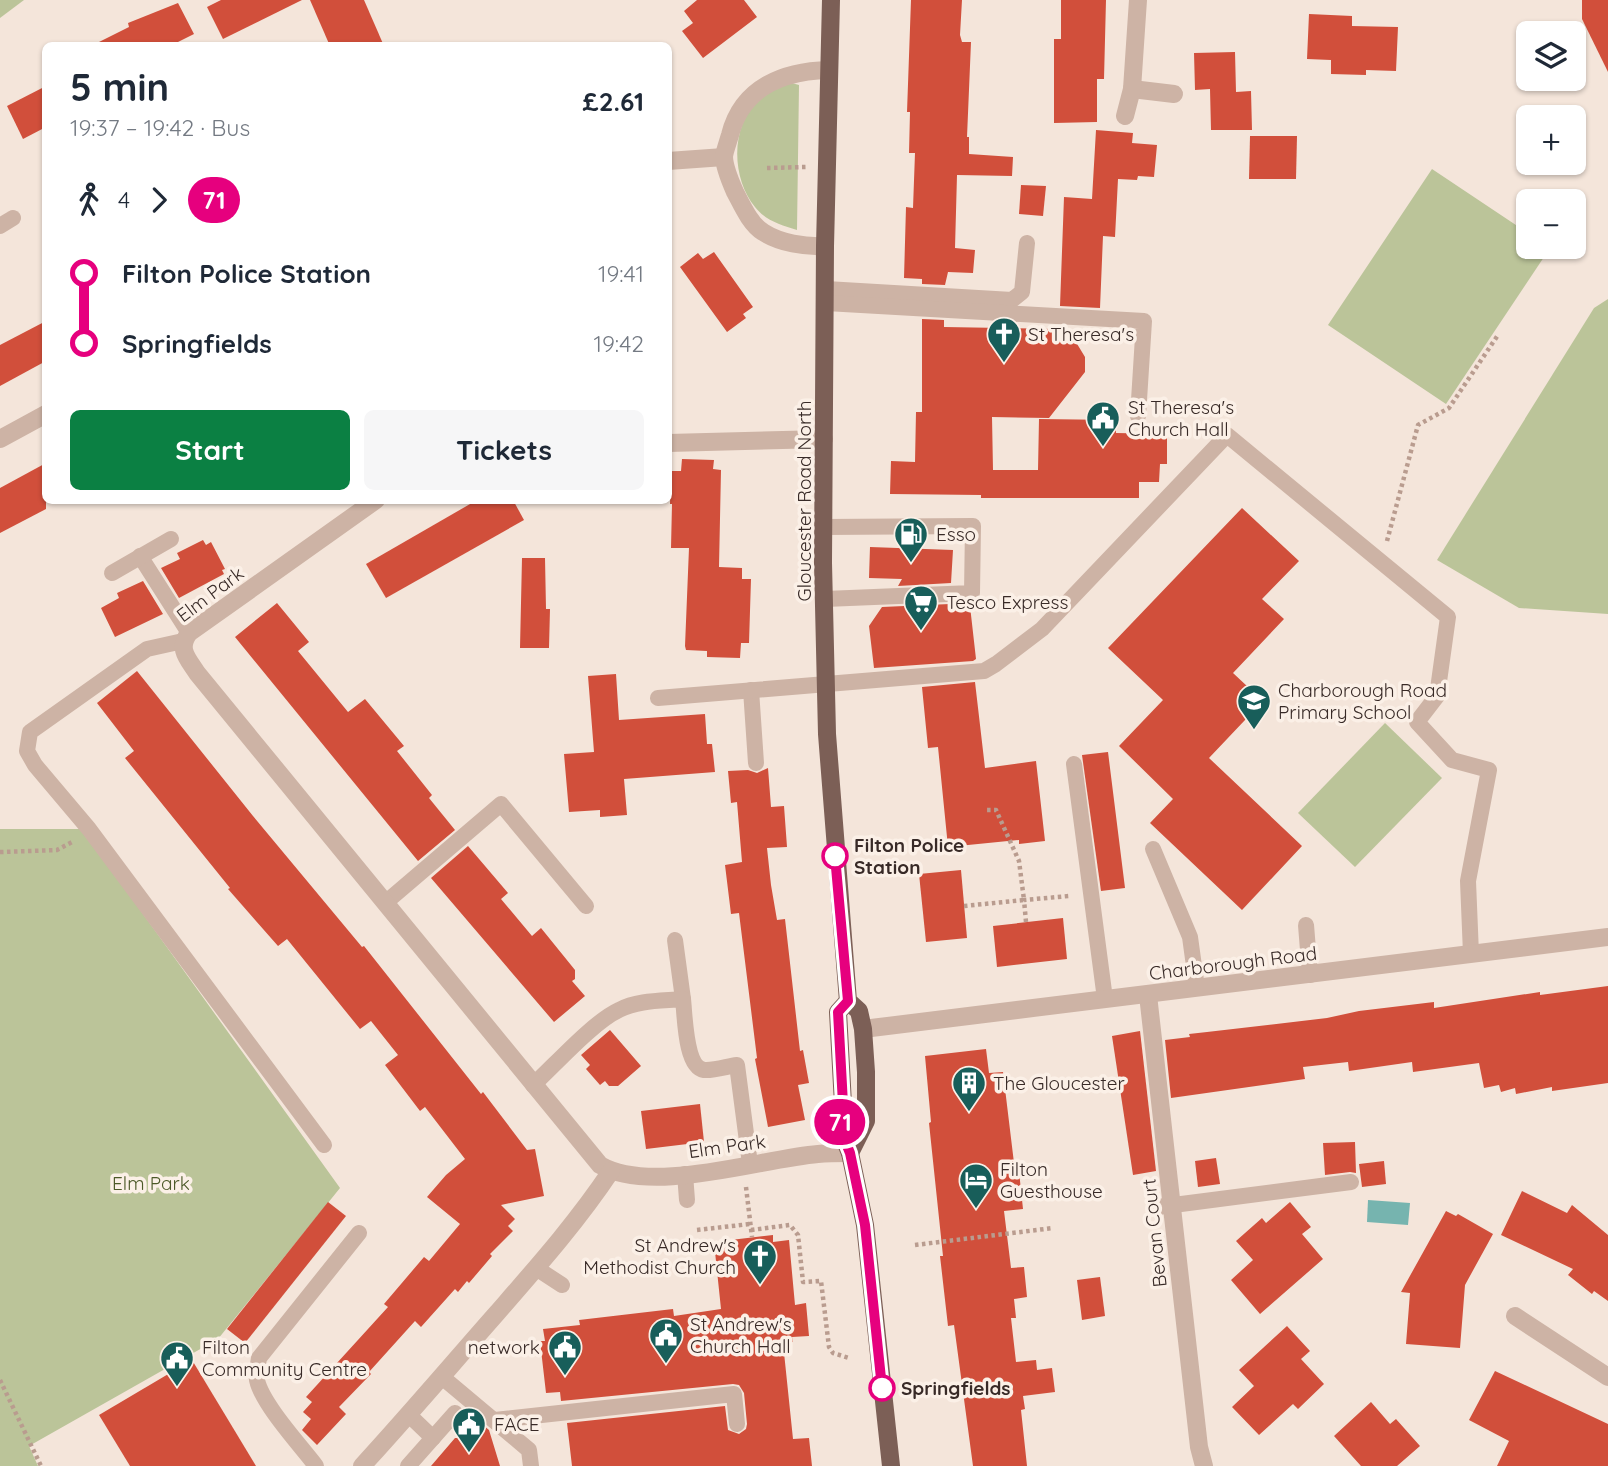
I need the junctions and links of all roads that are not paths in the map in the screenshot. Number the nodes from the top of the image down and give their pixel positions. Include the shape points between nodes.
1 (831, 0) edge
2 (1138, 0) edge
3 (829, 70) junction
4 (1132, 89) junction
5 (1174, 94) dead end
6 (1125, 116) dead end
7 (724, 157) junction
8 (672, 161) edge
9 (1027, 243) dead end
10 (825, 246) junction
11 (826, 296) junction
12 (42, 416) edge
13 (1138, 416) dead end
14 (0, 439) edge
15 (824, 439) junction
16 (672, 443) edge
17 (370, 504) edge
18 (824, 527) junction
19 (171, 538) dead end
20 (140, 556) junction
21 (113, 573) dead end
22 (825, 598) junction
23 (186, 637) junction
24 (826, 684) junction
25 (751, 690) junction
26 (658, 698) dead end
27 (756, 763) dead end
28 (1074, 764) dead end
29 (1153, 849) dead end
30 (385, 903) junction
31 (586, 906) dead end
32 (1306, 925) dead end
33 (1608, 937) edge
34 (676, 940) dead end
35 (1471, 954) junction
36 (1310, 975) junction
37 (1197, 988) junction
38 (1148, 995) junction
39 (683, 999) junction
40 (1105, 999) junction
41 (848, 1001) junction
42 (863, 1029) junction
43 (533, 1085) junction
44 (324, 1145) dead end
45 (850, 1153) junction
46 (750, 1164) junction
47 (611, 1171) junction
48 (685, 1174) junction
49 (1351, 1182) dead end
50 (687, 1200) dead end
51 (1165, 1206) junction
52 (359, 1233) dead end
53 (536, 1268) junction
54 (562, 1285) dead end
55 (1515, 1316) dead end
56 (442, 1377) junction
57 (1608, 1377) edge
58 (455, 1413) dead end
59 (409, 1415) junction
60 (495, 1420) junction
61 (737, 1424) dead end
62 (433, 1438) junction
63 (316, 1466) edge
64 (362, 1466) edge
65 (408, 1466) edge
66 (531, 1466) edge
67 (891, 1466) edge
68 (1203, 1466) edge

1 - 3 main road, Gloucester Road North
2 - 4 street
3 - 7 street via 788,75 746,101
3 - 10 main road, Gloucester Road North
4 - 5 street
4 - 6 street
7 - 8 street
7 - 10 street via 744,210 761,231 790,243
9 - 11 lane via 1022,292 1012,300
10 - 11 main road, Gloucester Road North
11 - 13 lane via 1144,321
11 - 15 main road, Gloucester Road North
12 - 14 street
15 - 16 street
15 - 18 main road, Gloucester Road North
17 - 23 street, Elm Park
18 - 22 main road, Gloucester Road North
18 - 22 lane via 973,526 972,593
19 - 20 lane
20 - 21 lane
20 - 23 lane
22 - 24 main road, Gloucester Road North
23 - 30 street, Elm Park via 184,654 197,673
23 - 44 lane via 147,649 30,732 27,751
24 - 25 lane
24 - 35 lane via 984,671 996,664 1042,629 1227,435 1448,617 1437,696 1417,722 1452,760 1489,770 1468,881
24 - 41 main road, Gloucester Road North
25 - 26 lane
25 - 27 lane
28 - 40 lane
29 - 37 lane via 1190,936
30 - 31 lane via 500,804
30 - 43 street, Elm Park
32 - 36 lane
33 - 35 street, Charborough Road
34 - 39 lane
35 - 36 street, Charborough Road
36 - 37 street, Charborough Road
37 - 38 street, Charborough Road
38 - 40 street, Charborough Road
38 - 51 street, Bevan Court
39 - 43 lane via 619,1009
39 - 46 lane via 695,1065 704,1070 737,1065
40 - 42 street, Charborough Road
41 - 42 main road, Gloucester Road North via 859,1012
41 - 45 main road, Gloucester Road North via 838,1012 843,1104 839,1126
42 - 45 main road, Gloucester Road North via 866,1121
43 - 47 street, Elm Park via 590,1154
45 - 46 street, Elm Park
45 - 67 main road, Gloucester Road North via 865,1225
46 - 48 street, Elm Park
47 - 48 street, Elm Park via 650,1177
47 - 53 street
48 - 50 lane
49 - 51 lane
51 - 68 street, Bevan Court
52 - 63 lane via 259,1358 261,1389
53 - 54 lane
53 - 56 street
55 - 57 street
56 - 59 street
56 - 60 lane
58 - 62 lane
59 - 62 lane
59 - 64 street
60 - 61 lane via 734,1394
60 - 66 lane via 528,1450
62 - 65 lane

